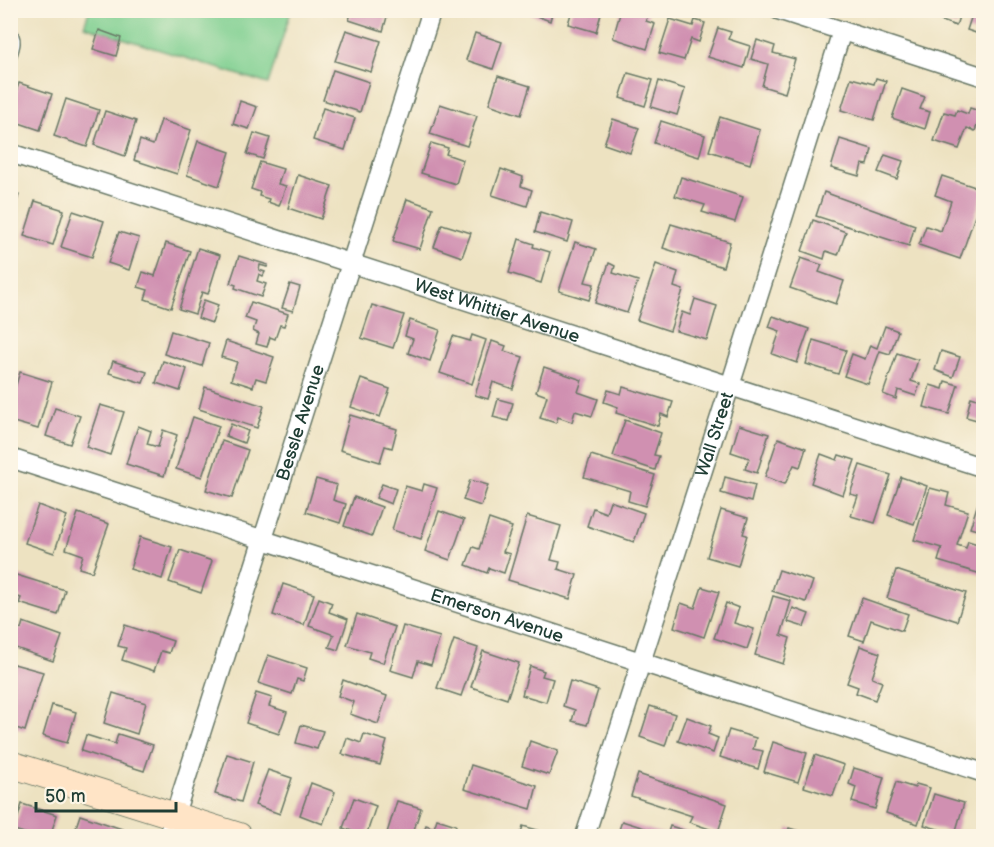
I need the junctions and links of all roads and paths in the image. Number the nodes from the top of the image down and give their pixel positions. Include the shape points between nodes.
1 (432, 10) edge
2 (778, 10) edge
3 (10, 30) edge
4 (842, 31) junction
5 (10, 60) edge
6 (984, 77) edge
7 (10, 153) edge
8 (352, 263) junction
9 (730, 386) junction
10 (10, 458) edge
11 (984, 468) edge
12 (263, 539) junction
13 (641, 663) junction
14 (10, 764) edge
15 (984, 774) edge
16 (172, 826) edge
17 (239, 837) edge
18 (585, 837) edge

1 - 8 street, Bessle Avenue
2 - 4 street
3 - 5 lane via 16,42
4 - 6 street
4 - 9 street, Wall Street
7 - 8 street, West Whittier Avenue
8 - 9 street, West Whittier Avenue
8 - 12 street, Bessle Avenue
9 - 11 street, West Whittier Avenue
9 - 13 street, Wall Street
10 - 12 street, Emerson Avenue
12 - 13 street, Emerson Avenue
12 - 16 street, Bessle Avenue
13 - 15 street, Emerson Avenue
13 - 18 street, Wall Street
14 - 16 street
16 - 17 street

